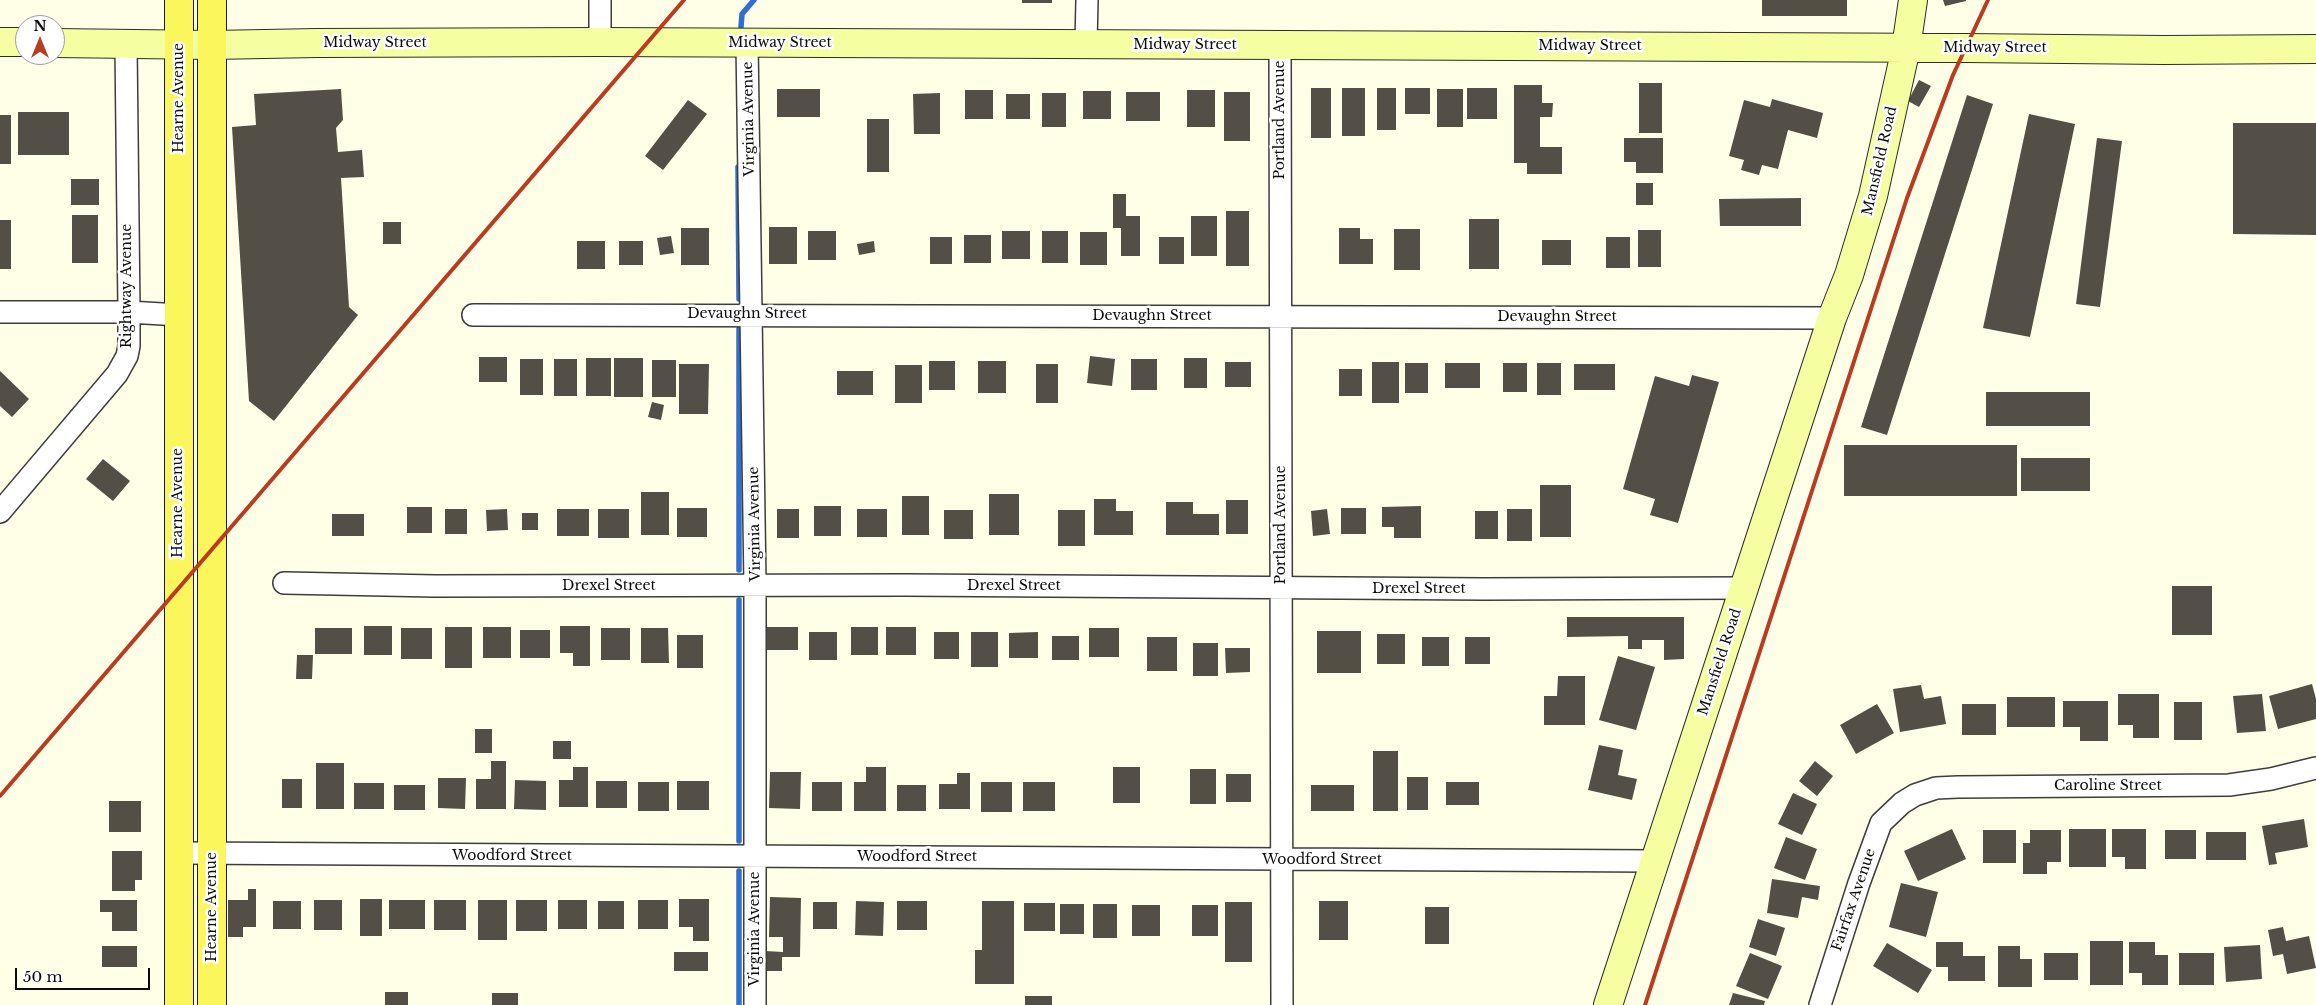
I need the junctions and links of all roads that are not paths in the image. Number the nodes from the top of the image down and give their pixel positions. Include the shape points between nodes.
1 (179, 0) edge
2 (212, 0) edge
3 (600, 0) edge
4 (1087, 0) edge
5 (1895, 0) edge
6 (1913, 0) edge
7 (0, 42) edge
8 (15, 42) edge
9 (600, 42) junction
10 (65, 43) edge
11 (747, 43) junction
12 (1086, 44) junction
13 (126, 45) junction
14 (179, 45) junction
15 (212, 45) junction
16 (1280, 45) junction
17 (1897, 48) junction
18 (2316, 49) edge
19 (0, 312) edge
20 (129, 312) junction
21 (752, 314) junction
22 (179, 315) junction
23 (472, 315) dead end
24 (1280, 316) junction
25 (1832, 318) junction
26 (0, 512) edge
27 (284, 583) dead end
28 (755, 585) junction
29 (1281, 588) junction
30 (1744, 588) junction
31 (2316, 768) edge
32 (1902, 803) joint
33 (178, 854) junction
34 (212, 854) junction
35 (754, 856) junction
36 (1281, 860) junction
37 (1655, 861) junction
38 (179, 1005) edge
39 (212, 1005) edge
40 (755, 1005) edge
41 (1282, 1005) edge
42 (1608, 1005) edge
43 (1820, 1005) edge

1 - 14 main road, Hearne Avenue
2 - 15 main road, Hearne Avenue
3 - 9 street
4 - 12 street
5 - 17 street, Mansfield Road
6 - 17 street, Mansfield Road
7 - 8 street
9 - 11 street, Midway Street
9 - 15 street, Midway Street
10 - 13 street, Midway Street
11 - 12 street, Midway Street
11 - 21 street, Virginia Avenue
12 - 16 street, Midway Street
13 - 14 street, Midway Street
13 - 20 street, Rightway Avenue
14 - 15 street, Midway Street
14 - 22 main road, Hearne Avenue
15 - 34 main road, Hearne Avenue
16 - 17 street, Midway Street
16 - 24 street, Portland Avenue
17 - 18 street, Midway Street
17 - 25 street, Mansfield Road via 1874,196
19 - 20 street
20 - 22 street
20 - 26 street, Rightway Avenue via 129,346 123,366
21 - 23 street, Devaughn Street
21 - 24 street, Devaughn Street
21 - 28 street, Virginia Avenue
22 - 33 main road, Hearne Avenue
24 - 25 street, Devaughn Street
24 - 29 street, Portland Avenue
25 - 30 street, Mansfield Road
27 - 28 street, Drexel Street
28 - 29 street, Drexel Street
28 - 35 street, Virginia Avenue
29 - 30 street, Drexel Street
29 - 36 street, Portland Avenue
30 - 37 street, Mansfield Road
31 - 32 street, Caroline Street via 2271,780 2229,785 1936,788
32 - 43 street, Fairfax Avenue via 1881,823
33 - 34 street, Woodford Street
33 - 38 main road, Hearne Avenue
34 - 35 street, Woodford Street
34 - 39 main road, Hearne Avenue
35 - 36 street, Woodford Street
35 - 40 street, Virginia Avenue
36 - 37 street, Woodford Street
36 - 41 street, Portland Avenue
37 - 42 street, Mansfield Road

